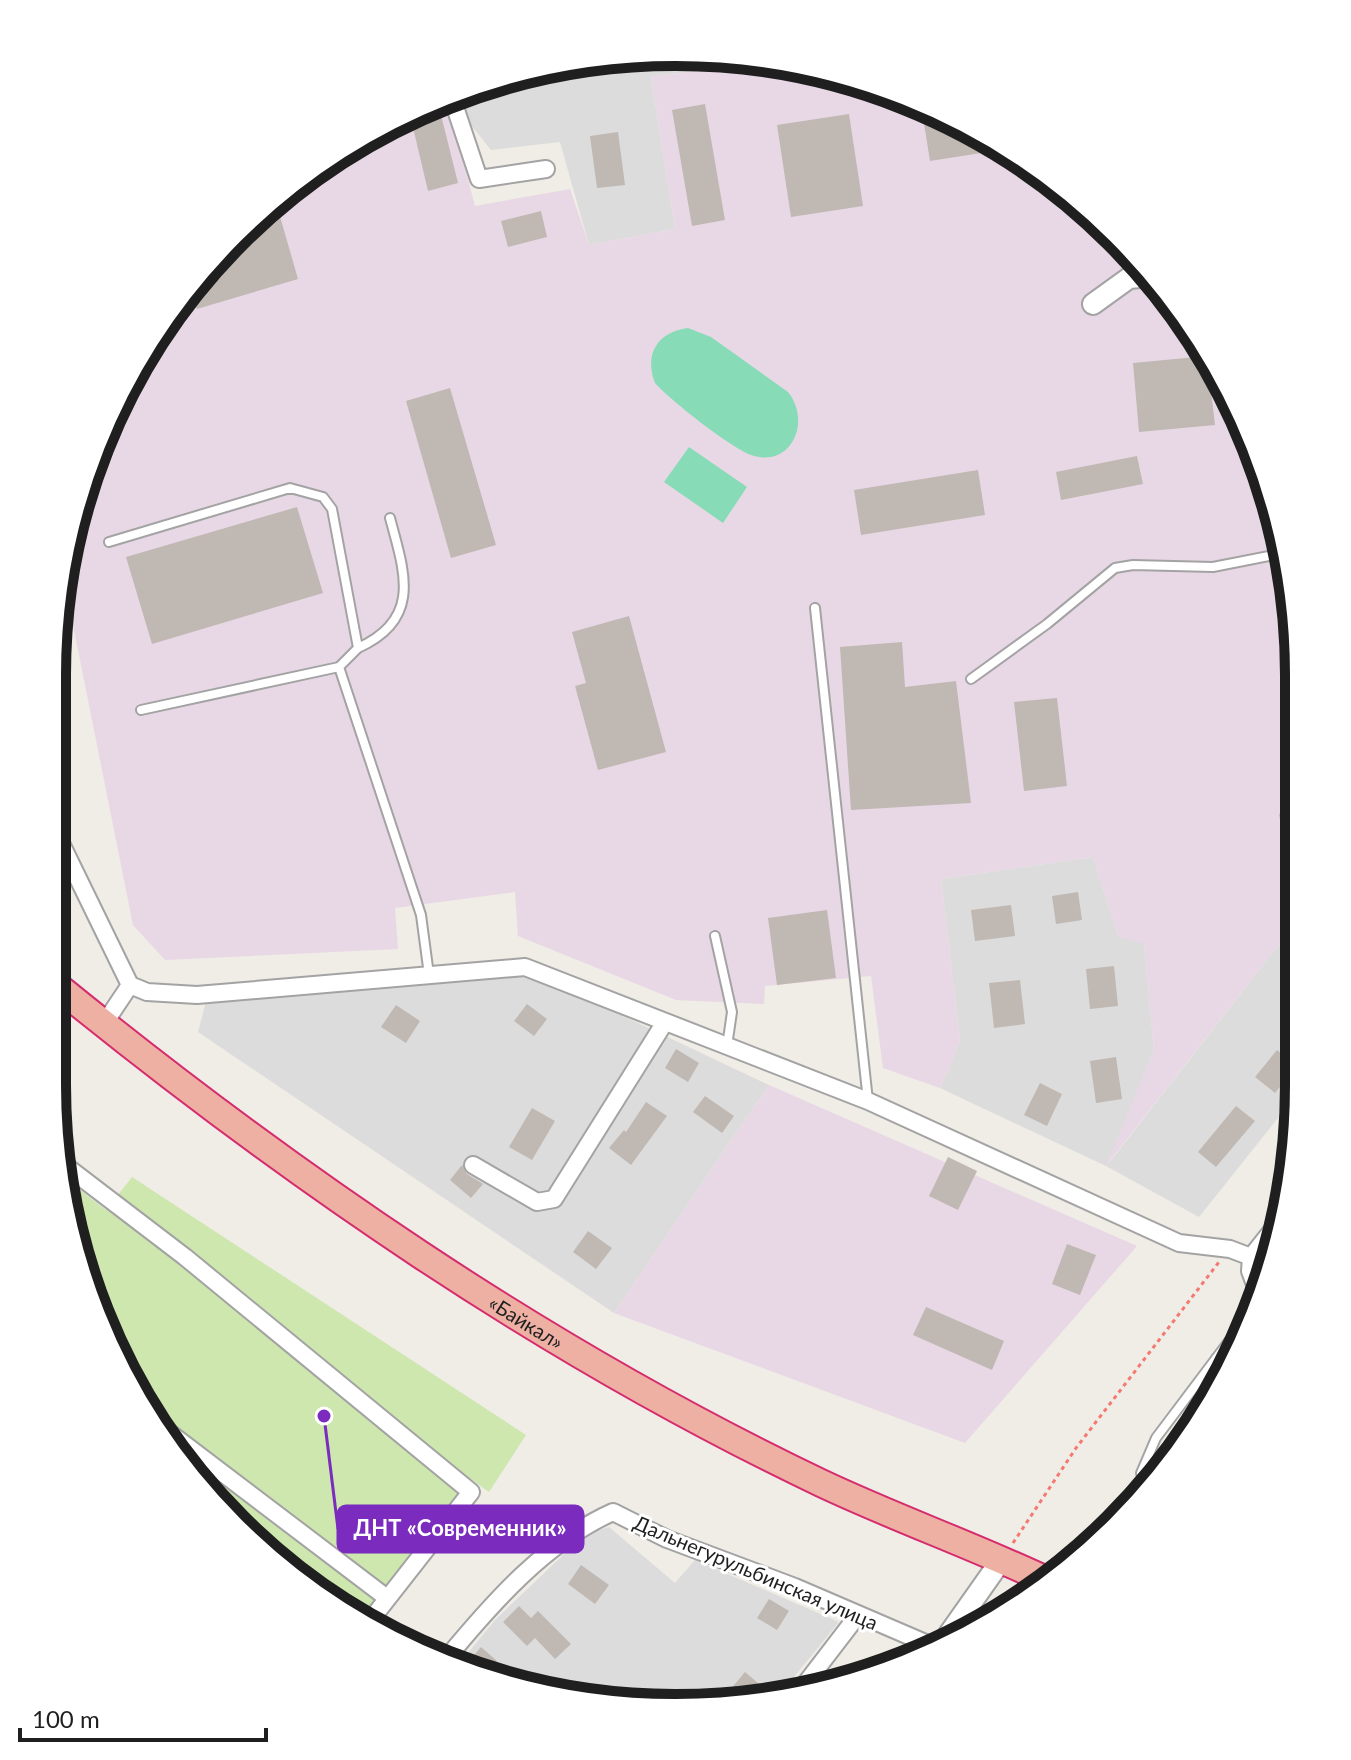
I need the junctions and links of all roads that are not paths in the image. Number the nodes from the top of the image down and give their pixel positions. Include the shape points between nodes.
1 (455, 107) edge
2 (546, 169) dead end
3 (1137, 277) edge
4 (1093, 304) dead end
5 (390, 518) dead end
6 (109, 542) dead end
7 (1273, 555) edge
8 (815, 608) dead end
9 (358, 648) junction
10 (339, 667) junction
11 (971, 679) dead end
12 (141, 710) dead end
13 (66, 851) edge
14 (715, 936) dead end
15 (429, 975) junction
16 (130, 985) junction
17 (66, 993) edge
18 (665, 1022) junction
19 (104, 1024) junction
20 (727, 1046) junction
21 (868, 1101) junction
22 (473, 1165) dead end
23 (72, 1171) edge
24 (1264, 1240) edge
25 (1251, 1257) junction
26 (1253, 1279) edge
27 (1227, 1344) edge
28 (1216, 1358) junction
29 (1219, 1360) edge
30 (183, 1443) edge
31 (1142, 1477) edge
32 (1002, 1559) junction
33 (1036, 1575) edge
34 (387, 1598) junction
35 (375, 1614) edge
36 (858, 1615) junction
37 (955, 1626) edge
38 (922, 1642) edge
39 (452, 1652) edge
40 (809, 1678) edge

1 - 2 street via 479,179
3 - 4 street
5 - 9 lane via 406,579 403,605 374,641
6 - 9 lane via 290,488 323,497 332,509
7 - 11 lane via 1213,567 1115,568
8 - 21 lane
9 - 10 lane
10 - 12 lane
10 - 15 lane via 421,915
13 - 16 street
14 - 20 lane via 732,1012
15 - 16 street via 197,995 147,992
15 - 18 street via 525,967
16 - 19 street
17 - 19 highway, «Байкал»
18 - 20 street
18 - 22 street via 554,1199 537,1202
19 - 32 highway, «Байкал» via 265,1149 486,1300 821,1483
20 - 21 street
21 - 25 street via 1179,1243
23 - 34 street via 471,1492
24 - 25 street
25 - 26 street
27 - 28 lane
28 - 29 lane
28 - 31 lane via 1156,1438
30 - 34 street
32 - 33 highway, «Байкал»
32 - 37 street
34 - 35 street
36 - 38 street, Дальнегурульбинская улица
36 - 39 street, Дальнегурульбинская улица via 613,1512 577,1528 484,1612
36 - 40 street

